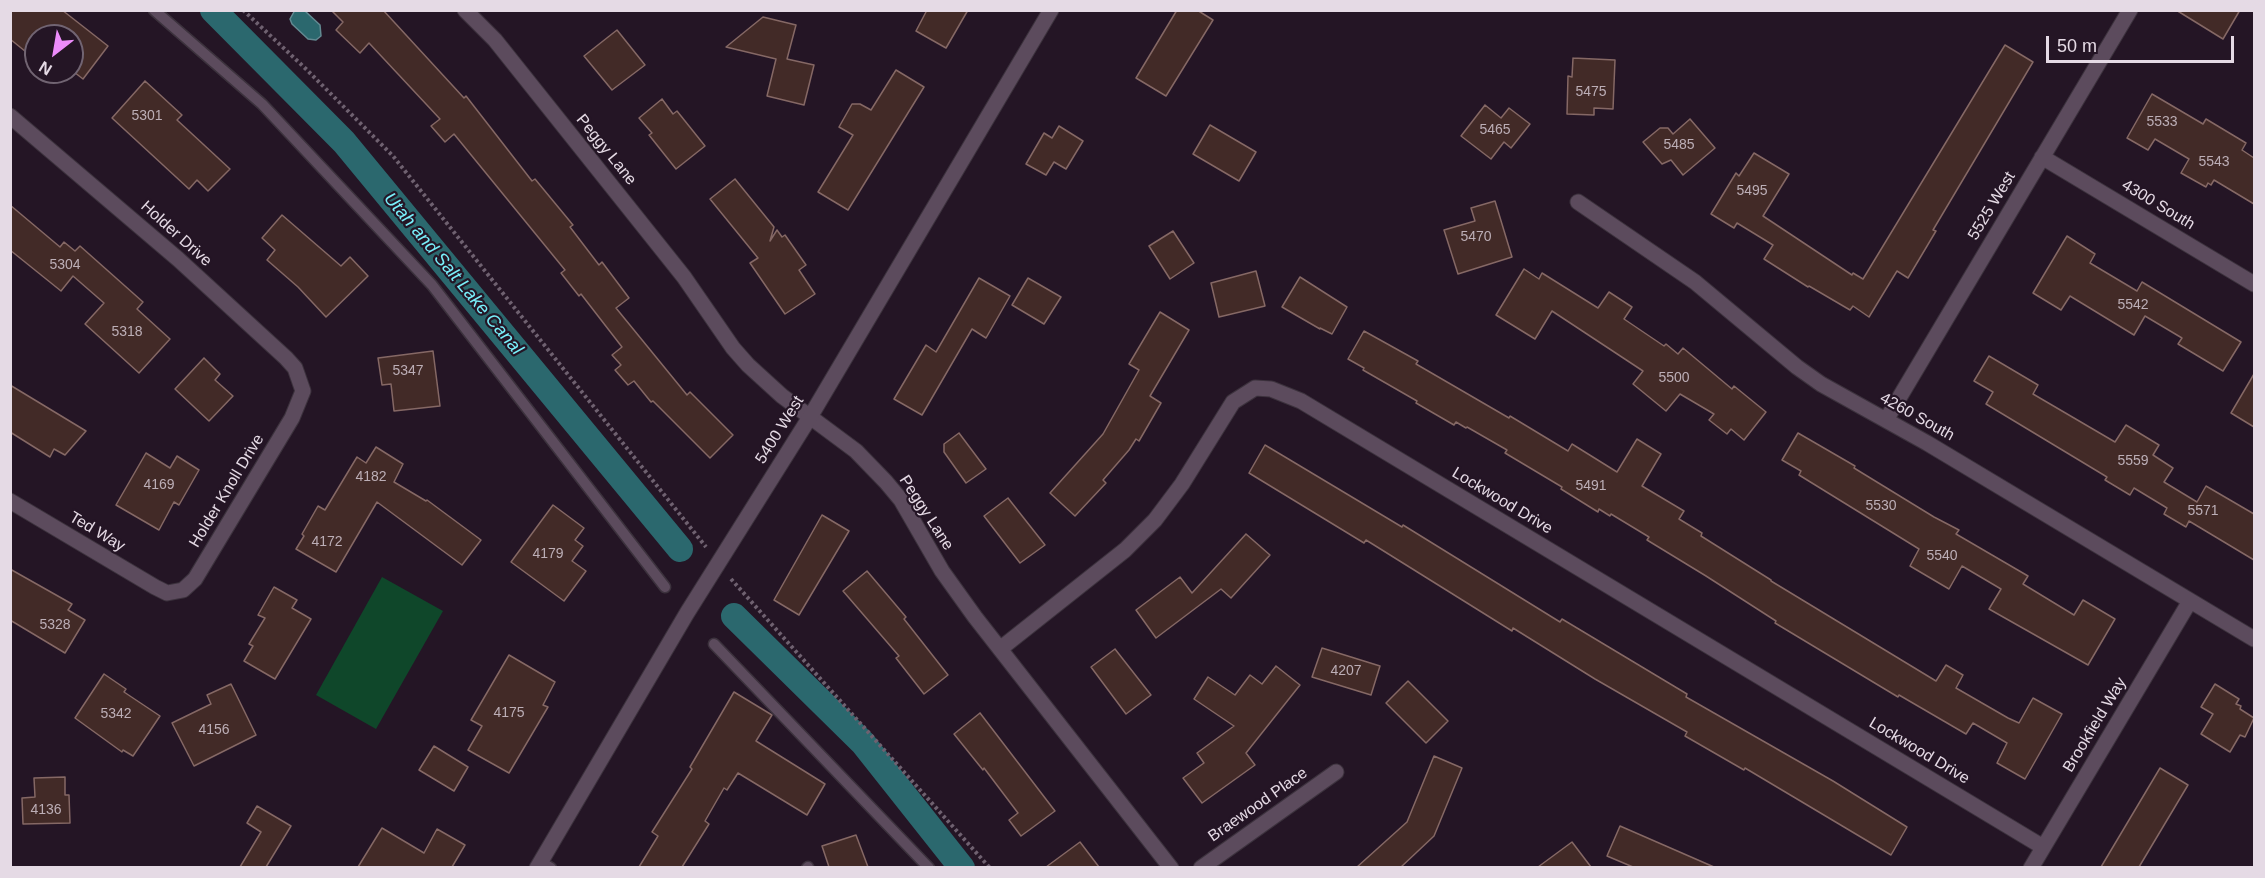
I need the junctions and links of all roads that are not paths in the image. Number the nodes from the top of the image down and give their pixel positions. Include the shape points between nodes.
1 (154, 10) edge
2 (465, 10) edge
3 (1051, 10) edge
4 (2130, 10) edge
5 (10, 116) edge
6 (2042, 157) junction
7 (1578, 202) dead end
8 (2254, 284) edge
9 (303, 391) joint
10 (810, 417) junction
11 (1886, 420) junction
12 (10, 501) edge
13 (664, 587) dead end
14 (166, 592) joint
15 (2190, 601) junction
16 (2254, 639) edge
17 (714, 644) dead end
18 (1000, 649) junction
19 (1336, 772) dead end
20 (2043, 847) junction
21 (543, 866) edge
22 (929, 867) edge
23 (1171, 867) edge
24 (1201, 867) edge
25 (2031, 867) edge

1 - 13 lane via 262,104 432,285
2 - 10 street, Peggy Lane via 495,40 684,277 733,348 765,381
3 - 10 street, 5400 West
4 - 6 street, 5525 West
5 - 9 street, Holder Drive via 178,259 286,358 295,368
6 - 8 street, 4300 South
6 - 11 street, 5525 West
7 - 11 street, 4260 South via 1695,282 1797,367
9 - 14 street, Holder Knoll Drive via 285,431 195,579 183,590
10 - 18 street, Peggy Lane via 856,451 901,500 958,595
10 - 21 street, 5400 West via 687,613
11 - 15 street, 4260 South
12 - 14 street, Ted Way
15 - 16 street, 4260 South
15 - 20 street, Brookfield Way
17 - 22 lane
18 - 20 street, Lockwood Drive via 1125,550 1155,520 1233,402 1255,388 1271,389 1301,401
18 - 23 street, Peggy Lane
19 - 24 street, Braewood Place
20 - 25 street, Brookfield Way

